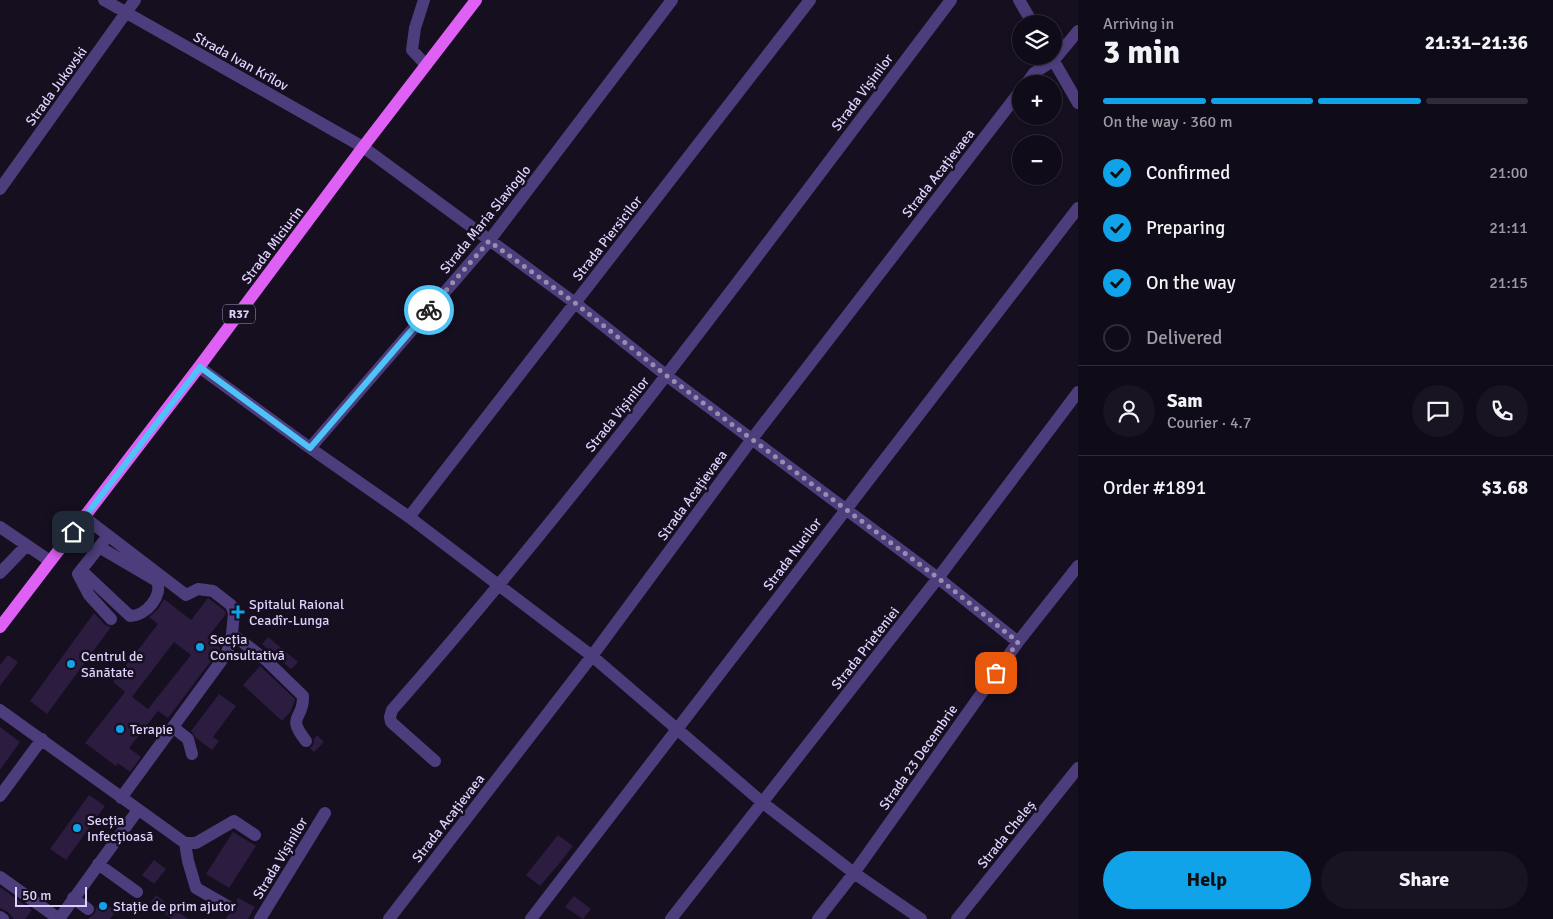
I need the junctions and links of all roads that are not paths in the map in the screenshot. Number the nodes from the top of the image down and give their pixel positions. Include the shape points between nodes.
1 (104, 0) edge
2 (135, 0) edge
3 (424, 0) edge
4 (476, 0) edge
5 (672, 0) edge
6 (810, 0) edge
7 (951, 0) edge
8 (1019, 0) edge
9 (126, 13) junction
10 (1028, 15) edge
11 (1078, 31) edge
12 (1062, 48) edge
13 (426, 65) junction
14 (1044, 65) edge
15 (1057, 65) edge
16 (1033, 75) edge
17 (1012, 102) edge
18 (1078, 102) edge
19 (363, 147) junction
20 (0, 189) edge
21 (1078, 208) edge
22 (489, 241) junction
23 (575, 303) junction
24 (200, 367) junction
25 (667, 376) junction
26 (1078, 392) edge
27 (752, 439) junction
28 (310, 448) junction
29 (845, 509) junction
30 (84, 517) junction
31 (409, 517) junction
32 (0, 527) edge
33 (109, 536) junction
34 (27, 545) junction
35 (99, 547) junction
36 (50, 561) junction
37 (1078, 566) edge
38 (81, 570) junction
39 (0, 573) edge
40 (938, 578) junction
41 (498, 586) junction
42 (112, 619) dead end
43 (0, 627) edge
44 (232, 634) junction
45 (1018, 642) junction
46 (592, 656) junction
47 (0, 710) edge
48 (174, 728) junction
49 (678, 730) junction
50 (42, 739) junction
51 (306, 741) dead end
52 (192, 754) dead end
53 (434, 760) dead end
54 (1078, 768) edge
55 (0, 796) edge
56 (121, 798) junction
57 (763, 803) junction
58 (138, 810) junction
59 (325, 813) dead end
60 (255, 835) dead end
61 (185, 843) junction
62 (98, 864) junction
63 (854, 873) junction
64 (0, 877) edge
65 (137, 892) dead end
66 (73, 898) junction
67 (229, 908) dead end
68 (88, 909) dead end
69 (0, 917) edge
70 (3, 919) edge
71 (59, 919) edge
72 (260, 919) edge
73 (389, 919) edge
74 (531, 919) edge
75 (672, 919) edge
76 (818, 919) edge
77 (921, 919) edge
78 (957, 919) edge

1 - 9 street, Strada Ivan Krîlov
2 - 9 street, Strada Jukovski
3 - 13 street via 412,50
4 - 13 main road, Strada Miciurin / R37
5 - 22 street, Strada Maria Slavioglo
6 - 23 street, Strada Piersicilor
7 - 25 street, Strada Vișinilor
8 - 10 street
9 - 19 street, Strada Ivan Krîlov
9 - 20 street, Strada Jukovski
11 - 12 street
13 - 19 main road, Strada Miciurin / R37
14 - 16 street
15 - 18 street
17 - 27 street, Strada Acațievaea
19 - 22 street, Strada Ivan Krîlov
19 - 24 main road, Strada Miciurin / R37
21 - 29 street, Strada Nucilor
22 - 23 street, Strada Ivan Krîlov
22 - 28 street, Strada Maria Slavioglo
23 - 25 street, Strada Ivan Krîlov
23 - 31 street, Strada Piersicilor
24 - 28 street
24 - 30 main road, Strada Miciurin / R37
25 - 27 street, Strada Ivan Krîlov
25 - 41 street, Strada Vișinilor
26 - 40 street, Strada Prieteniei
27 - 29 street, Strada Ivan Krîlov
27 - 46 street, Strada Acațievaea
28 - 31 street
29 - 40 street, Strada Ivan Krîlov
29 - 49 street, Strada Nucilor
30 - 33 street
30 - 36 main road, Strada Miciurin / R37
31 - 41 street
32 - 34 street
33 - 35 street
33 - 44 street via 186,595 198,589 213,592 231,605 234,613
34 - 36 street
34 - 39 street
35 - 38 street
35 - 38 street via 157,581 158,594 144,613 130,616
36 - 43 main road, Strada Miciurin / R37
37 - 45 street, Strada 23 Decembrie
38 - 42 street via 78,574 89,595
40 - 45 street, Strada Ivan Krîlov
40 - 57 street, Strada Prieteniei
41 - 46 street
41 - 53 street, Strada Vișinilor via 392,710 391,722
44 - 48 street via 227,653
44 - 51 street via 266,660 303,696 295,724
45 - 63 street, Strada 23 Decembrie
46 - 49 street
46 - 73 street, Strada Acațievaea
47 - 50 street
48 - 52 street via 188,739
48 - 56 street
49 - 57 street
49 - 74 street, Strada Nucilor
50 - 55 street
50 - 56 street
54 - 78 street, Strada Cheleș
56 - 58 street
57 - 63 street
57 - 75 street, Strada Prieteniei
58 - 61 street
58 - 62 street
59 - 72 street, Strada Vișinilor
60 - 61 street via 234,821 196,843
61 - 67 street via 196,888
62 - 65 street
62 - 66 street
63 - 76 street, Strada 23 Decembrie
63 - 77 street
64 - 71 street
66 - 68 street
66 - 71 street
69 - 70 street

